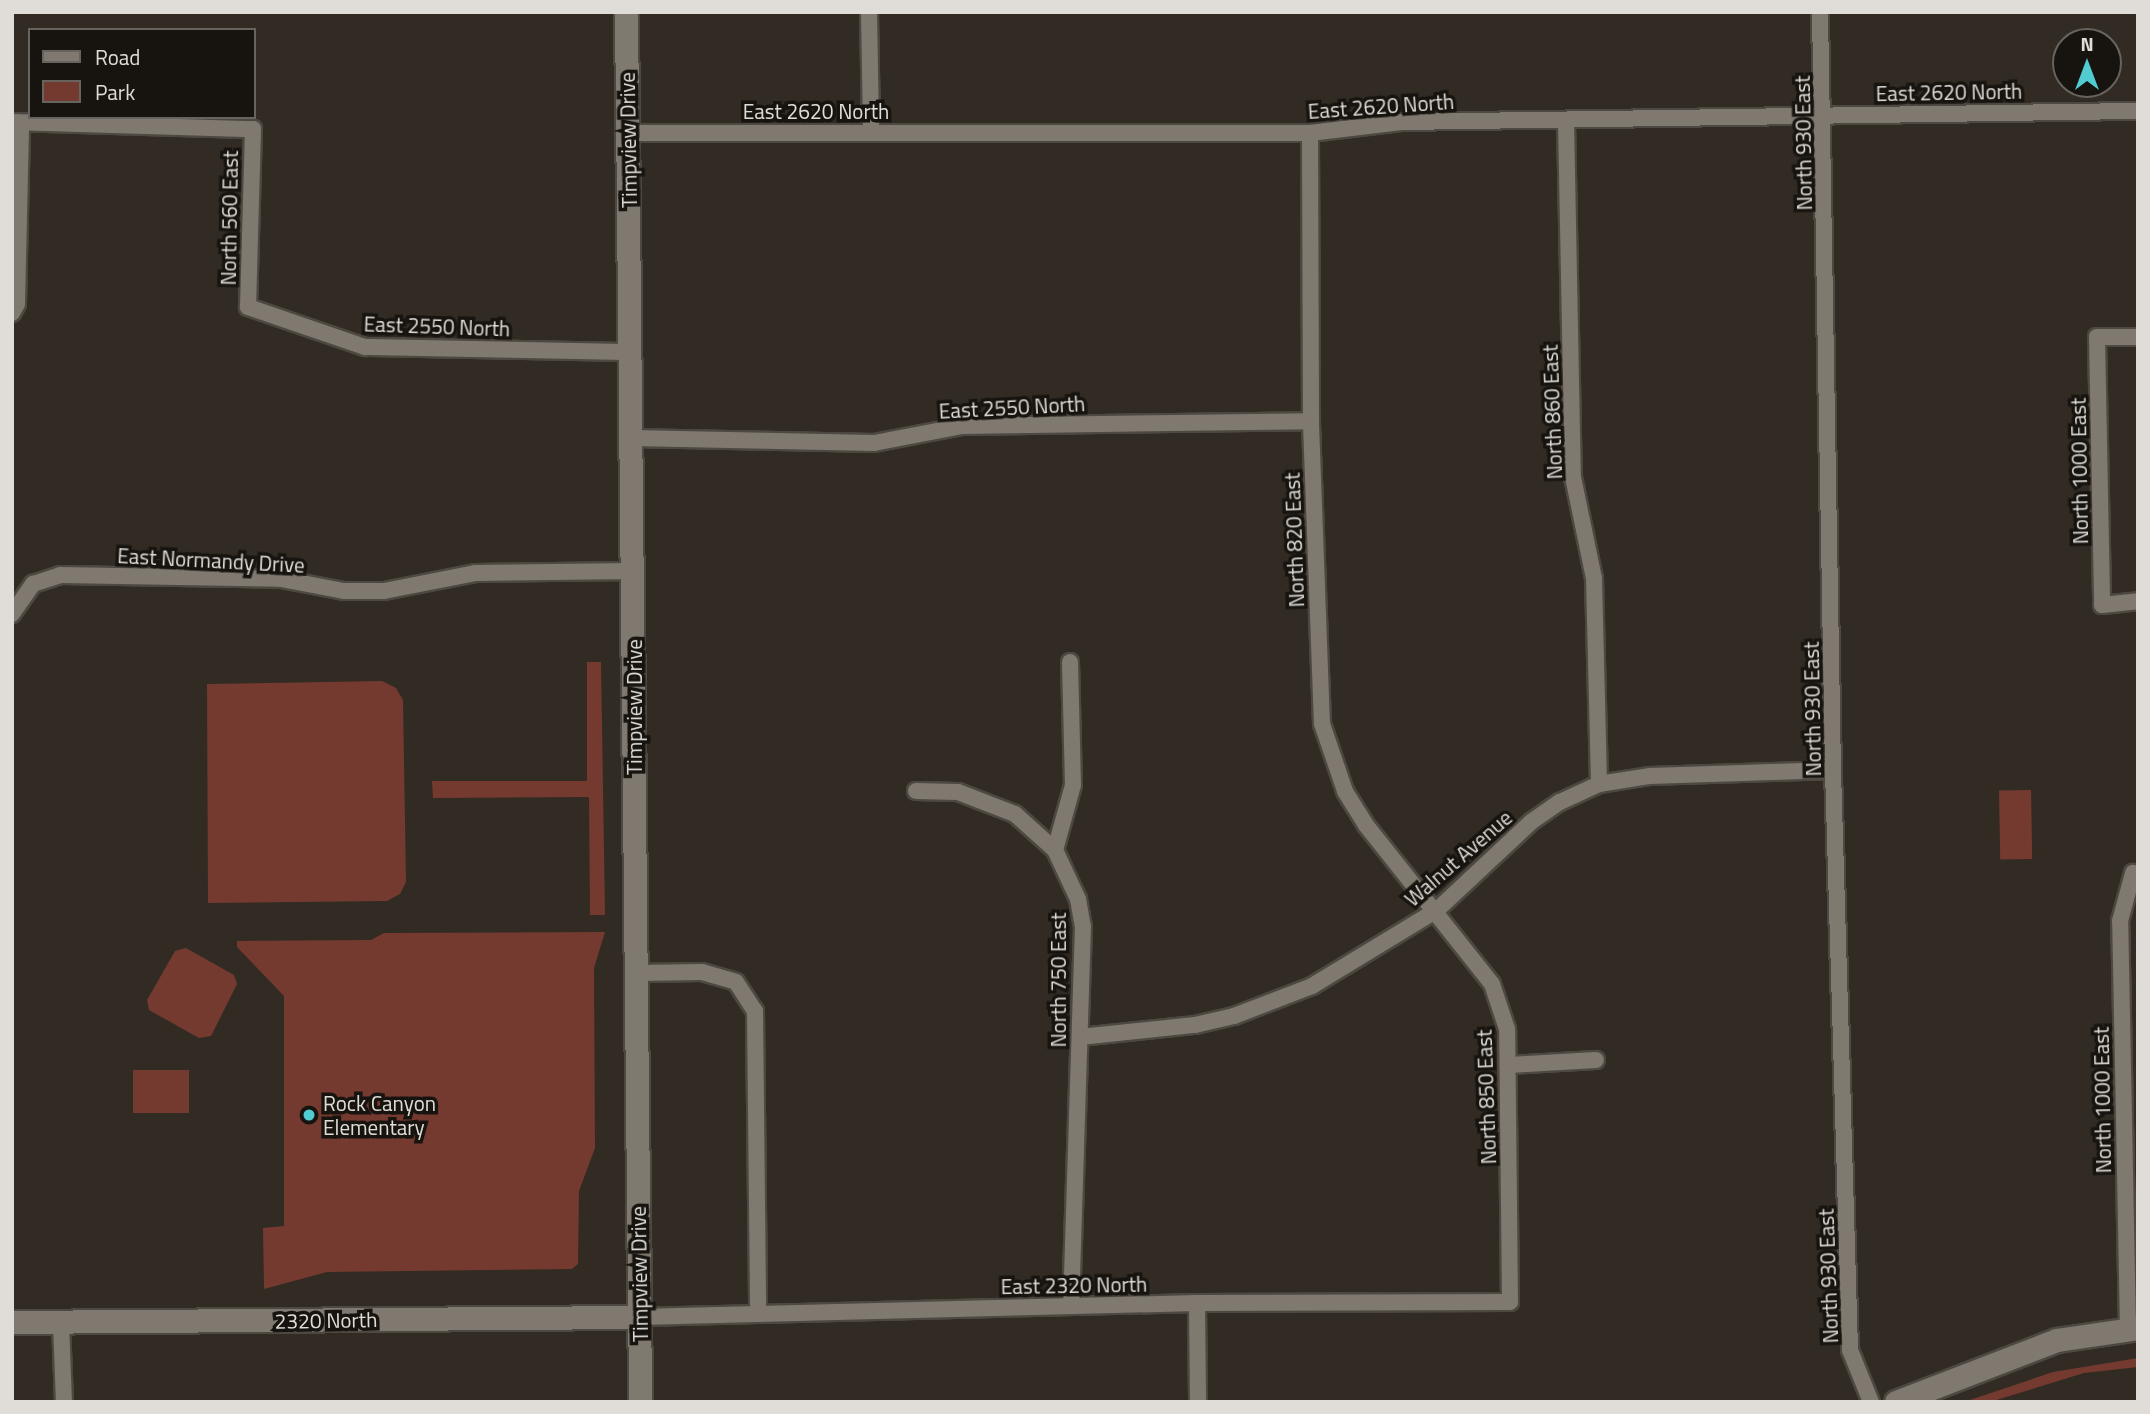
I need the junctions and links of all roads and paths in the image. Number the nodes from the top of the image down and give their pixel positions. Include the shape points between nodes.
1 (626, 12) edge
2 (869, 12) edge
3 (1820, 12) edge
4 (2138, 111) edge
5 (1824, 114) junction
6 (1566, 120) junction
7 (17, 122) edge
8 (871, 131) junction
9 (1310, 133) junction
10 (628, 134) junction
11 (248, 307) joint
12 (12, 313) edge
13 (2138, 337) edge
14 (631, 352) junction
15 (1311, 421) junction
16 (632, 438) junction
17 (633, 571) junction
18 (2138, 601) edge
19 (12, 614) edge
20 (1070, 662) dead end
21 (1833, 771) junction
22 (1600, 784) junction
23 (916, 791) dead end
24 (1055, 850) junction
25 (2133, 873) dead end
26 (1437, 910) junction
27 (637, 973) junction
28 (1080, 1037) junction
29 (1596, 1060) dead end
30 (1509, 1065) junction
31 (1510, 1302) joint
32 (1198, 1303) junction
33 (1071, 1306) junction
34 (758, 1314) junction
35 (640, 1317) junction
36 (12, 1322) edge
37 (61, 1322) junction
38 (2133, 1328) edge
39 (64, 1402) edge
40 (640, 1402) edge
41 (1198, 1402) edge
42 (1871, 1402) edge
43 (1896, 1402) edge

1 - 10 street, Timpview Drive
2 - 8 street
3 - 5 street, North 930 East
4 - 5 street, East 2620 North
5 - 6 street, East 2620 North
5 - 21 street, North 930 East
6 - 9 street, East 2620 North via 1401,122
6 - 22 street, North 860 East via 1573,477 1594,578
7 - 11 street, North 560 East via 253,129
7 - 12 street via 18,304
8 - 9 street, East 2620 North
8 - 10 street, East 2620 North
9 - 15 street, North 820 East
10 - 14 street, Timpview Drive
11 - 14 street, East 2550 North via 365,347
13 - 18 street, North 1000 East via 2097,337 2102,605
14 - 16 street, Timpview Drive
15 - 16 street, East 2550 North via 962,426 874,443
15 - 26 street, North 820 East via 1322,724 1345,791 1366,825
16 - 17 street, Timpview Drive
17 - 19 street, East Normandy Drive via 476,573 370,591 281,579 60,575 33,584
17 - 27 street, Timpview Drive
20 - 24 street via 1073,785
21 - 22 street, Walnut Avenue via 1650,776
21 - 42 street, North 930 East via 1850,1350
22 - 26 street, Walnut Avenue via 1560,802 1531,822
23 - 24 street, North 750 East via 958,792 992,802 1033,828
24 - 28 street, North 750 East via 1073,882 1083,926
25 - 38 street, North 1000 East via 2120,920
26 - 28 street, Walnut Avenue via 1351,965 1276,1002 1195,1025
26 - 30 street, North 850 East via 1492,984 1507,1029
27 - 34 street via 702,972 736,982 755,1012
27 - 35 street, Timpview Drive
28 - 33 street, North 750 East
29 - 30 street
30 - 31 street, North 850 East
31 - 32 street, East 2320 North
32 - 33 street, East 2320 North
32 - 41 street
33 - 34 street, East 2320 North
34 - 35 street, East 2320 North
35 - 37 street, 2320 North
35 - 40 street, Timpview Drive
36 - 37 street, 2320 North
37 - 39 street
38 - 43 street via 2057,1340

